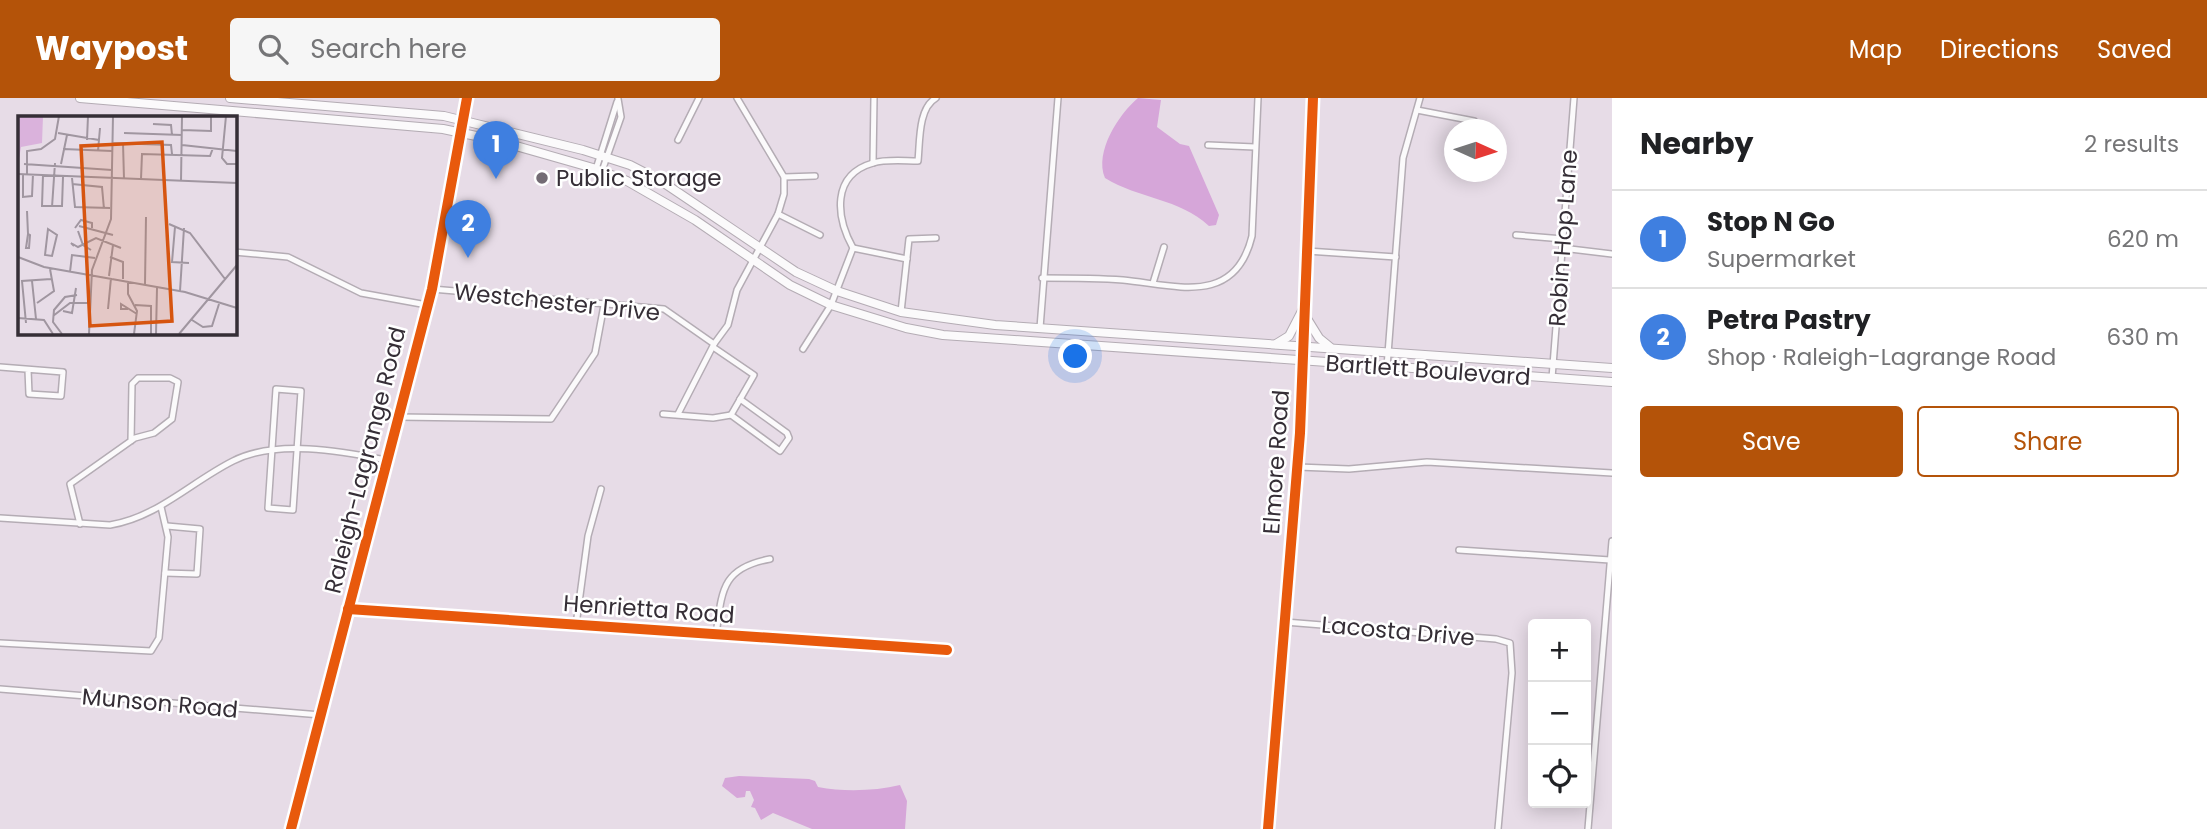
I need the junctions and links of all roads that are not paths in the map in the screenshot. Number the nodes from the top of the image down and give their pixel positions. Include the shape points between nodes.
1 (80, 98) edge
2 (200, 98) edge
3 (230, 98) edge
4 (467, 98) edge
5 (699, 98) edge
6 (737, 98) edge
7 (874, 98) edge
8 (936, 98) edge
9 (1058, 98) edge
10 (1258, 98) edge
11 (1313, 98) edge
12 (1420, 98) edge
13 (1574, 98) edge
14 (618, 99) edge
15 (200, 108) junction
16 (1417, 110) junction
17 (1464, 119) edge
18 (463, 120) junction
19 (460, 133) junction
20 (520, 134) junction
21 (678, 140) dead end
22 (567, 145) junction
23 (1208, 145) dead end
24 (517, 146) junction
25 (1255, 147) junction
26 (604, 157) junction
27 (564, 159) junction
28 (873, 163) junction
29 (599, 170) junction
30 (815, 176) dead end
31 (784, 177) junction
32 (778, 214) junction
33 (1516, 235) dead end
34 (820, 236) dead end
35 (936, 238) dead end
36 (1563, 239) junction
37 (1164, 247) dead end
38 (853, 248) junction
39 (1562, 248) junction
40 (1307, 251) junction
41 (236, 252) edge
42 (757, 254) junction
43 (1612, 254) edge
44 (1396, 257) junction
45 (907, 260) junction
46 (1042, 278) junction
47 (1153, 283) junction
48 (432, 289) junction
49 (834, 298) junction
50 (1307, 301) junction
51 (604, 304) junction
52 (427, 305) junction
53 (901, 312) junction
54 (1306, 317) junction
55 (944, 320) junction
56 (1040, 328) junction
57 (943, 335) junction
58 (1150, 336) junction
59 (713, 345) junction
60 (1274, 345) junction
61 (1304, 347) junction
62 (803, 349) dead end
63 (1332, 349) junction
64 (1149, 350) junction
65 (1388, 353) junction
66 (1303, 362) junction
67 (1554, 364) junction
68 (0, 367) edge
69 (1387, 367) junction
70 (1612, 368) edge
71 (28, 370) junction
72 (1552, 378) junction
73 (1612, 382) edge
74 (740, 399) junction
75 (663, 414) dead end
76 (678, 414) junction
77 (731, 415) junction
78 (398, 417) junction
79 (131, 441) junction
80 (271, 450) junction
81 (297, 451) junction
82 (386, 460) junction
83 (1298, 467) junction
84 (1612, 474) edge
85 (601, 489) dead end
86 (161, 507) junction
87 (0, 518) edge
88 (80, 524) junction
89 (167, 526) junction
90 (1612, 541) edge
91 (1459, 550) dead end
92 (770, 559) dead end
93 (1610, 560) edge
94 (165, 573) junction
95 (348, 609) junction
96 (1285, 622) junction
97 (576, 625) junction
98 (716, 635) junction
99 (0, 643) edge
100 (947, 650) dead end
101 (0, 690) edge
102 (321, 715) junction
103 (291, 829) edge
104 (1268, 829) edge
105 (1498, 829) edge
106 (1588, 829) edge

1 - 15 main road
2 - 15 street
3 - 18 main road
4 - 18 main road, Raleigh-Lagrange Road
5 - 21 street
6 - 31 street
7 - 28 street
8 - 28 street via 923,115 918,161
9 - 46 street
10 - 25 street
11 - 40 main road, Elmore Road
12 - 16 street
13 - 36 street, Robin Hop Lane
14 - 26 street via 621,117
15 - 19 main road
16 - 17 street
16 - 44 street via 1404,152
18 - 19 main road, Raleigh-Lagrange Road
18 - 20 main road
19 - 24 main road
19 - 48 main road, Raleigh-Lagrange Road
20 - 22 main road
20 - 24 main road
22 - 26 main road
22 - 27 main road
23 - 25 street
24 - 27 main road
25 - 47 street via 1252,236 1234,272 1202,288
26 - 29 street
26 - 42 main road via 661,181
27 - 29 main road
28 - 38 street via 846,178 842,186 843,230
29 - 42 main road
30 - 31 street
31 - 32 street
32 - 34 street
32 - 42 street
33 - 36 street
35 - 45 street via 909,239
36 - 39 street, Robin Hop Lane
37 - 47 street
38 - 45 street
38 - 49 street
39 - 43 street
39 - 67 street, Robin Hop Lane
40 - 44 street
40 - 50 main road, Elmore Road
41 - 52 street via 288,257 361,293
42 - 49 main road via 796,272
42 - 49 main road via 790,285
42 - 59 street via 737,290 728,325
44 - 65 street
45 - 53 street
46 - 47 street
46 - 56 street
48 - 51 street, Westchester Drive
48 - 52 main road, Raleigh-Lagrange Road
49 - 53 main road, Bartlett Boulevard
49 - 57 main road, Bartlett Boulevard via 906,328
49 - 62 street
50 - 54 main road, Elmore Road
50 - 60 main road via 1289,336
51 - 59 street, Westchester Drive via 664,309
51 - 78 street via 595,353 551,419
52 - 78 main road, Raleigh-Lagrange Road
53 - 55 main road, Bartlett Boulevard
54 - 61 main road, Elmore Road
54 - 63 main road
55 - 56 main road, Bartlett Boulevard
55 - 57 main road
56 - 58 main road, Bartlett Boulevard
57 - 64 main road, Bartlett Boulevard
58 - 60 main road, Bartlett Boulevard
58 - 64 main road
59 - 74 street, Westchester Drive via 754,375
59 - 76 street
60 - 61 main road, Bartlett Boulevard
61 - 63 main road, Bartlett Boulevard
61 - 66 main road, Elmore Road
63 - 65 main road, Bartlett Boulevard
64 - 66 main road, Bartlett Boulevard
65 - 67 main road, Bartlett Boulevard
65 - 69 street
66 - 69 main road, Bartlett Boulevard
66 - 83 main road, Elmore Road
67 - 70 main road, Bartlett Boulevard
67 - 72 street, Robin Hop Lane
68 - 71 street
69 - 72 main road, Bartlett Boulevard
71 - 71 street via 63,372 61,396 29,394
72 - 73 main road, Bartlett Boulevard
74 - 77 street
74 - 77 street via 789,438 780,451
75 - 76 street
76 - 77 street
78 - 82 main road, Raleigh-Lagrange Road
79 - 79 street via 155,433 173,419 178,382 138,378 132,384
79 - 88 street via 70,484
80 - 81 street
80 - 81 street via 268,508 293,510
80 - 81 street via 276,389 300,391
80 - 86 street via 234,460
81 - 82 street via 334,450
82 - 95 main road, Raleigh-Lagrange Road
83 - 84 street via 1349,469 1427,462
83 - 96 main road, Elmore Road
85 - 97 street via 588,536
86 - 88 street via 127,522
86 - 89 street
87 - 88 street
89 - 94 street
89 - 94 street via 200,529 197,575
90 - 93 street
91 - 93 street
92 - 98 street via 734,572 720,607
93 - 106 street
94 - 99 street via 159,638 151,651
95 - 97 street, Henrietta Road
95 - 102 main road, Raleigh-Lagrange Road
96 - 104 main road, Elmore Road
96 - 105 street, Lacosta Drive via 1510,643
97 - 98 street, Henrietta Road
98 - 100 street, Henrietta Road
101 - 102 street, Munson Road
102 - 103 main road, Raleigh-Lagrange Road

